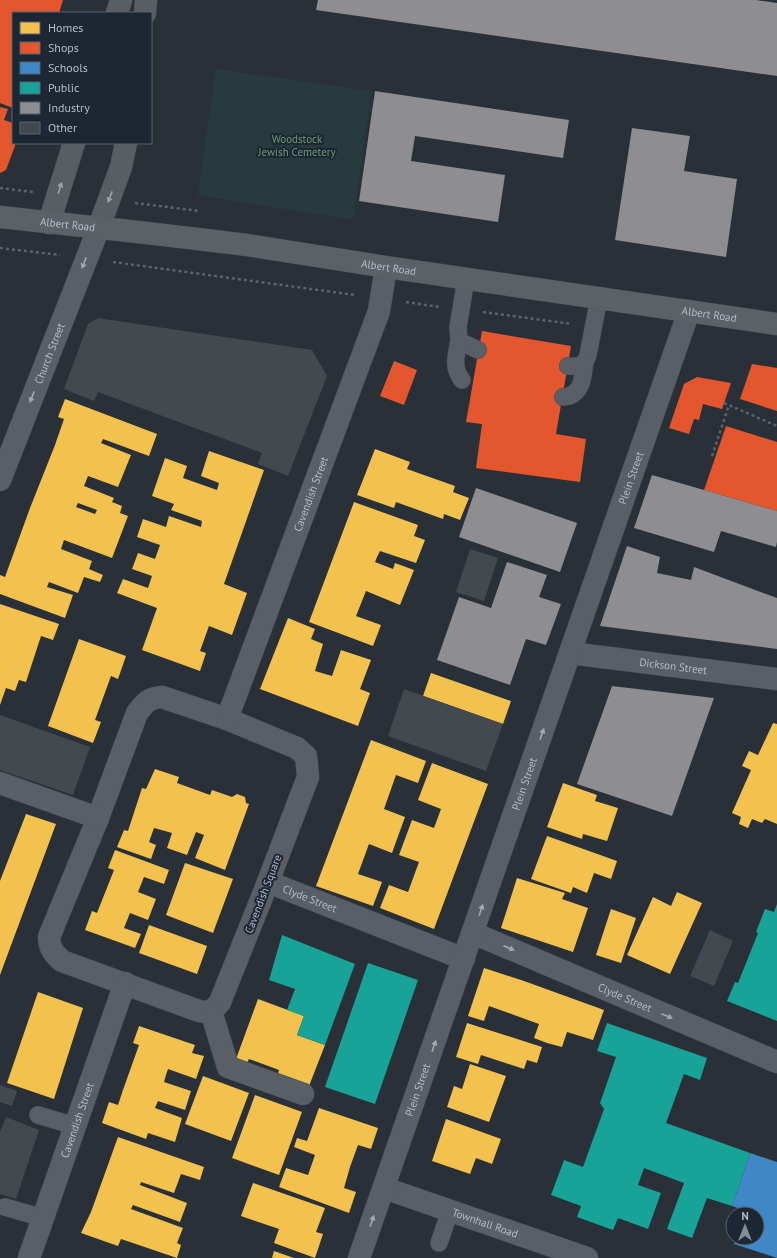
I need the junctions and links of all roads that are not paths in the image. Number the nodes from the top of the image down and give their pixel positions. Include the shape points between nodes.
1 (121, 0) edge
2 (146, 0) edge
3 (117, 12) edge
4 (145, 12) edge
5 (74, 144) edge
6 (126, 144) edge
7 (0, 217) edge
8 (49, 223) junction
9 (99, 227) junction
10 (386, 267) junction
11 (466, 279) junction
12 (599, 298) junction
13 (689, 311) junction
14 (777, 324) edge
15 (458, 341) junction
16 (478, 350) dead end
17 (585, 362) junction
18 (568, 366) dead end
19 (462, 380) dead end
20 (563, 398) dead end
21 (8, 438) edge
22 (0, 480) edge
23 (570, 653) junction
24 (777, 679) edge
25 (227, 719) junction
26 (0, 783) edge
27 (98, 818) junction
28 (268, 882) junction
29 (473, 933) junction
30 (464, 958) junction
31 (125, 983) junction
32 (211, 1011) junction
33 (777, 1062) edge
34 (303, 1094) dead end
35 (38, 1115) dead end
36 (76, 1126) junction
37 (384, 1188) junction
38 (5, 1207) dead end
39 (450, 1211) junction
40 (44, 1218) junction
41 (439, 1243) dead end
42 (29, 1258) edge
43 (359, 1258) edge
44 (587, 1258) edge

1 - 3 main road
2 - 4 main road
8 -> 5 main road
6 -> 9 main road via 122,167
7 - 8 main road, Albert Road
8 - 9 main road, Albert Road
9 - 10 main road, Albert Road via 247,245
9 -> 21 street, Church Street
10 - 11 main road, Albert Road
10 - 25 street, Cavendish Street via 378,311
11 - 12 main road, Albert Road
11 - 15 lane
12 - 13 main road, Albert Road
12 - 17 lane
13 - 14 main road, Albert Road
13 - 23 street, Plein Street
15 - 16 lane
15 - 19 lane via 455,366
17 - 18 lane via 577,367
17 - 20 lane via 579,390 570,397
21 - 22 street, Church Street
23 - 24 street, Dickson Street
29 -> 23 street, Plein Street
25 - 27 street, Cavendish Square via 162,697 144,703 137,713
25 - 28 street, Cavendish Square via 297,748 306,756 308,776
26 - 27 street
27 - 31 street, Cavendish Square via 49,936 49,944 53,953 62,961
28 - 30 street, Clyde Street
28 - 32 street, Cavendish Square via 220,1002
29 - 30 street, Plein Street
29 -> 33 street, Clyde Street
37 -> 30 street, Plein Street
31 - 32 street, Cavendish Square via 199,1011
31 - 36 street, Cavendish Street
32 - 34 street via 228,1067
35 - 36 lane
36 - 40 street, Cavendish Street
37 - 39 street, Townhall Road
43 -> 37 street, Plein Street
38 - 40 lane
39 - 41 lane
39 - 44 street, Townhall Road
40 - 42 street, Cavendish Street

